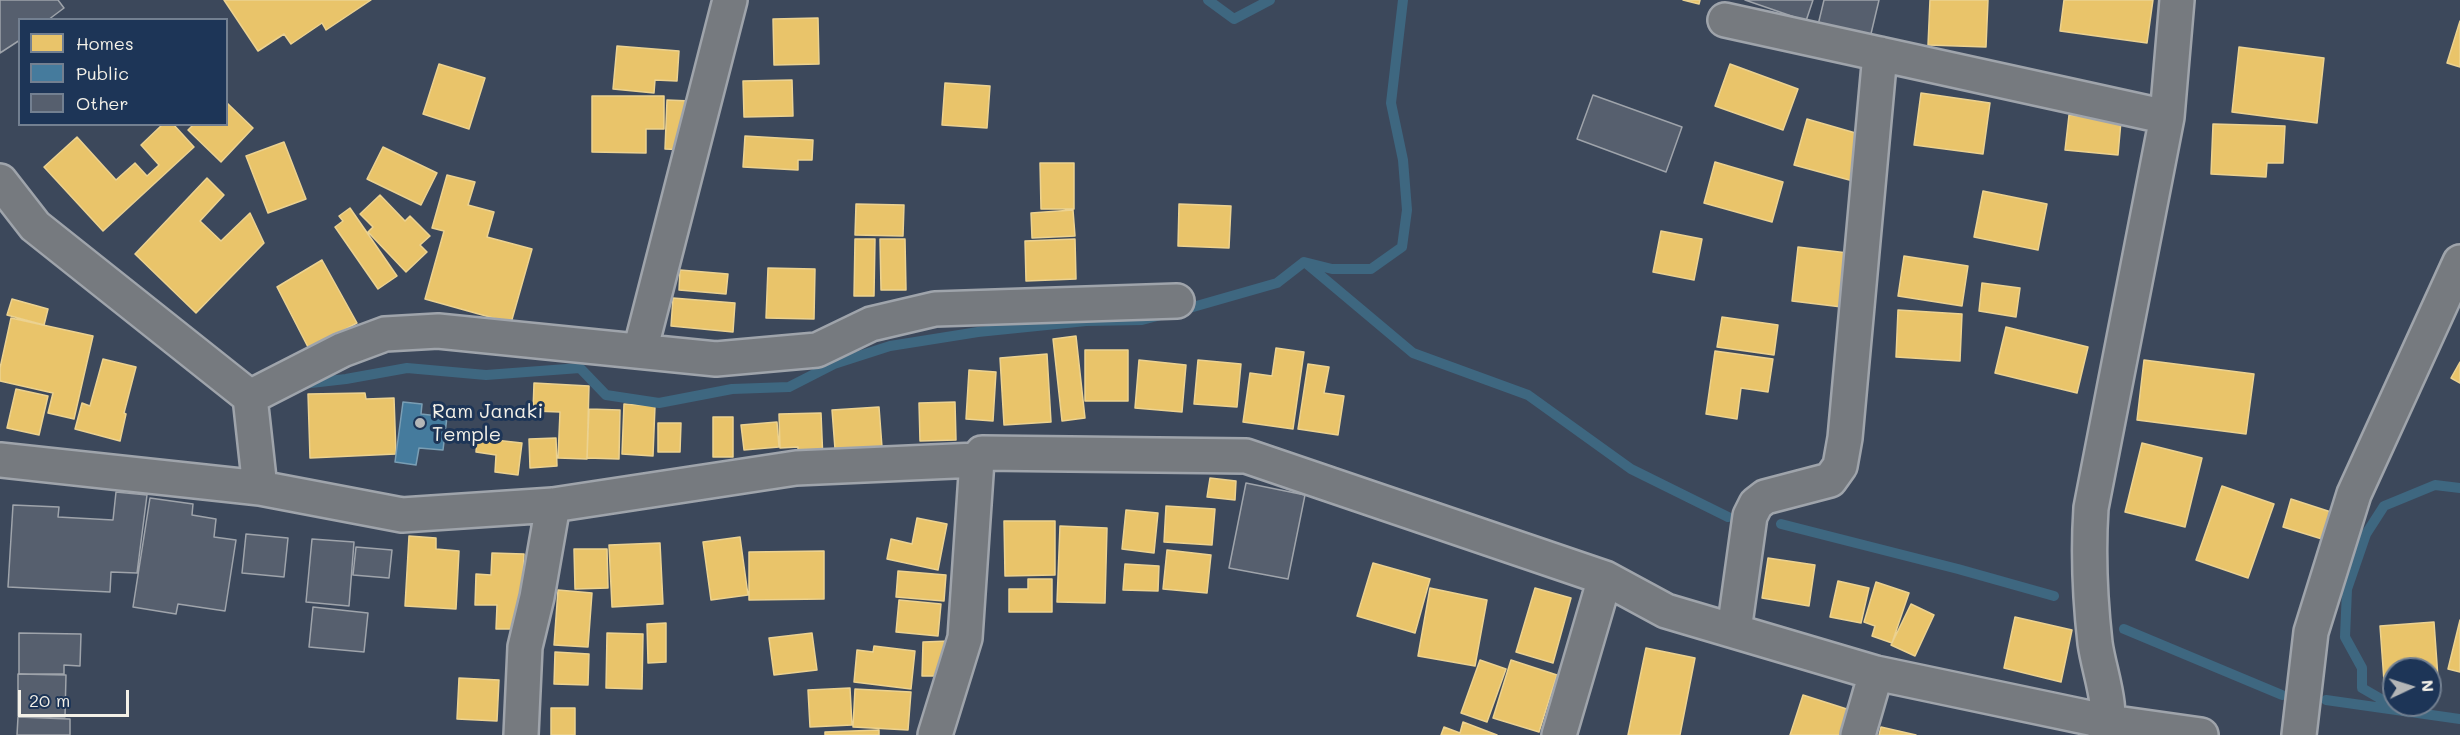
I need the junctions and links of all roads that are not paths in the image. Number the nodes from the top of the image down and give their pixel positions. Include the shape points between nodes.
1 (730, 0) edge
2 (2177, 0) edge
3 (1725, 20) dead end
4 (1880, 54) junction
5 (2167, 117) junction
6 (0, 181) edge
7 (2460, 262) edge
8 (1177, 301) dead end
9 (640, 351) junction
10 (250, 397) junction
11 (0, 460) edge
12 (977, 460) junction
13 (260, 488) junction
14 (553, 505) junction
15 (1605, 578) junction
16 (1734, 631) junction
17 (1876, 674) junction
18 (2107, 728) edge
19 (521, 735) edge
20 (935, 735) edge
21 (1559, 735) edge
22 (1858, 735) edge
23 (2201, 735) edge
24 (2299, 735) edge

1 - 9 street
2 - 5 street
3 - 4 street
4 - 5 street
4 - 16 street via 1840,466 1830,480 1765,497 1756,504 1750,516
5 - 18 street via 2091,508 2089,548 2095,643
6 - 10 street via 35,226
7 - 24 street via 2354,494 2311,632
8 - 9 street via 935,309 871,324 817,350 716,359
9 - 10 street via 438,331 385,334 342,350
10 - 13 street
11 - 13 street
12 - 14 street via 796,468
12 - 15 street via 982,453 1246,456
12 - 20 street via 965,638
13 - 14 street via 402,515
14 - 19 street via 525,647
15 - 16 street via 1666,611
15 - 21 street
16 - 17 street
17 - 18 street
17 - 22 street
18 - 23 street

